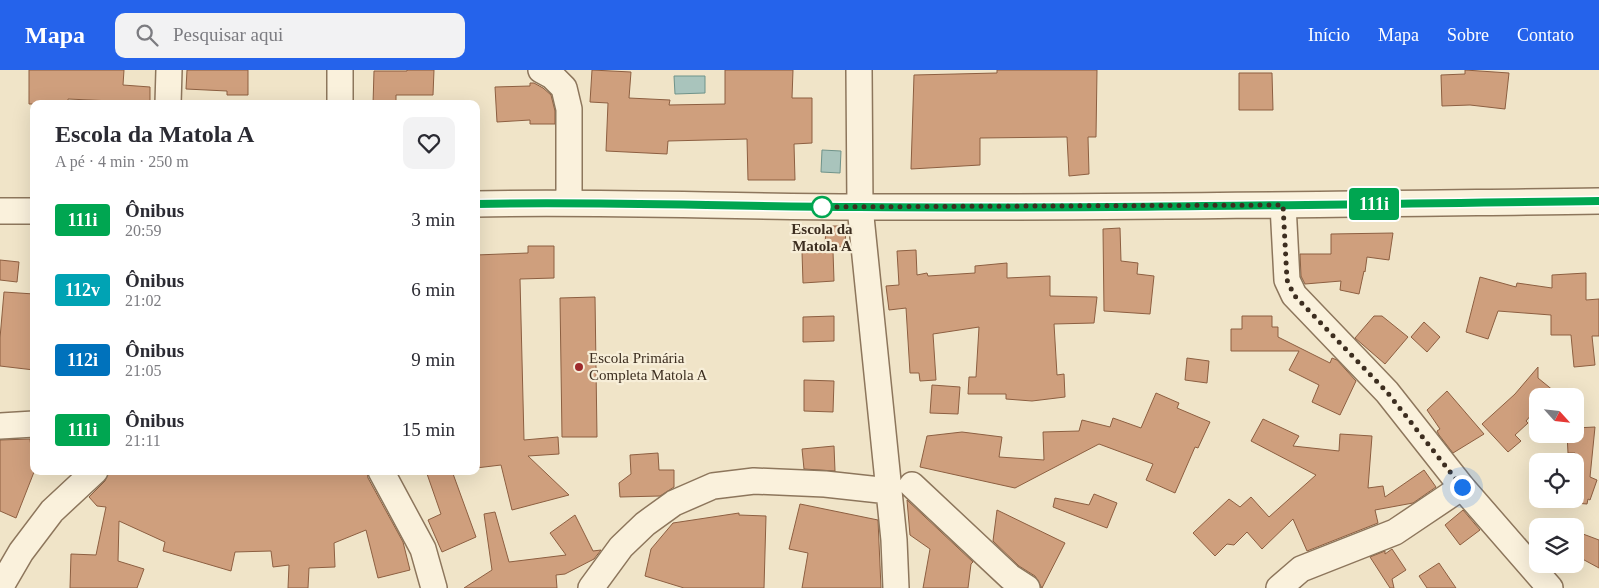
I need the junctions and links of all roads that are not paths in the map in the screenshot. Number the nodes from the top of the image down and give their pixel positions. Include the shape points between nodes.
1 (169, 70) edge
2 (340, 70) edge
3 (541, 70) edge
4 (859, 70) edge
5 (168, 100) edge
6 (340, 100) edge
7 (1599, 201) edge
8 (568, 202) junction
9 (480, 204) edge
10 (1283, 205) junction
11 (860, 207) junction
12 (0, 211) edge
13 (30, 211) edge
14 (30, 424) edge
15 (0, 426) edge
16 (91, 475) edge
17 (383, 475) edge
18 (1462, 487) junction
19 (900, 488) junction
20 (0, 588) edge
21 (434, 588) edge
22 (591, 588) edge
23 (896, 588) edge
24 (1027, 588) edge
25 (1279, 588) edge
26 (1550, 588) edge

1 - 5 street
2 - 6 street
3 - 8 street via 564,88 569,108
4 - 11 street
7 - 10 street
8 - 9 street
8 - 11 street
10 - 11 street
10 - 18 street via 1287,280 1294,295 1387,392
11 - 19 street
12 - 13 street
14 - 15 street
16 - 20 street via 52,511 21,552
17 - 21 street via 423,549
18 - 25 street via 1395,532 1302,570
18 - 26 street
19 - 22 street via 754,481 713,486 674,503 645,524 621,547
19 - 23 street via 894,540
19 - 24 street

